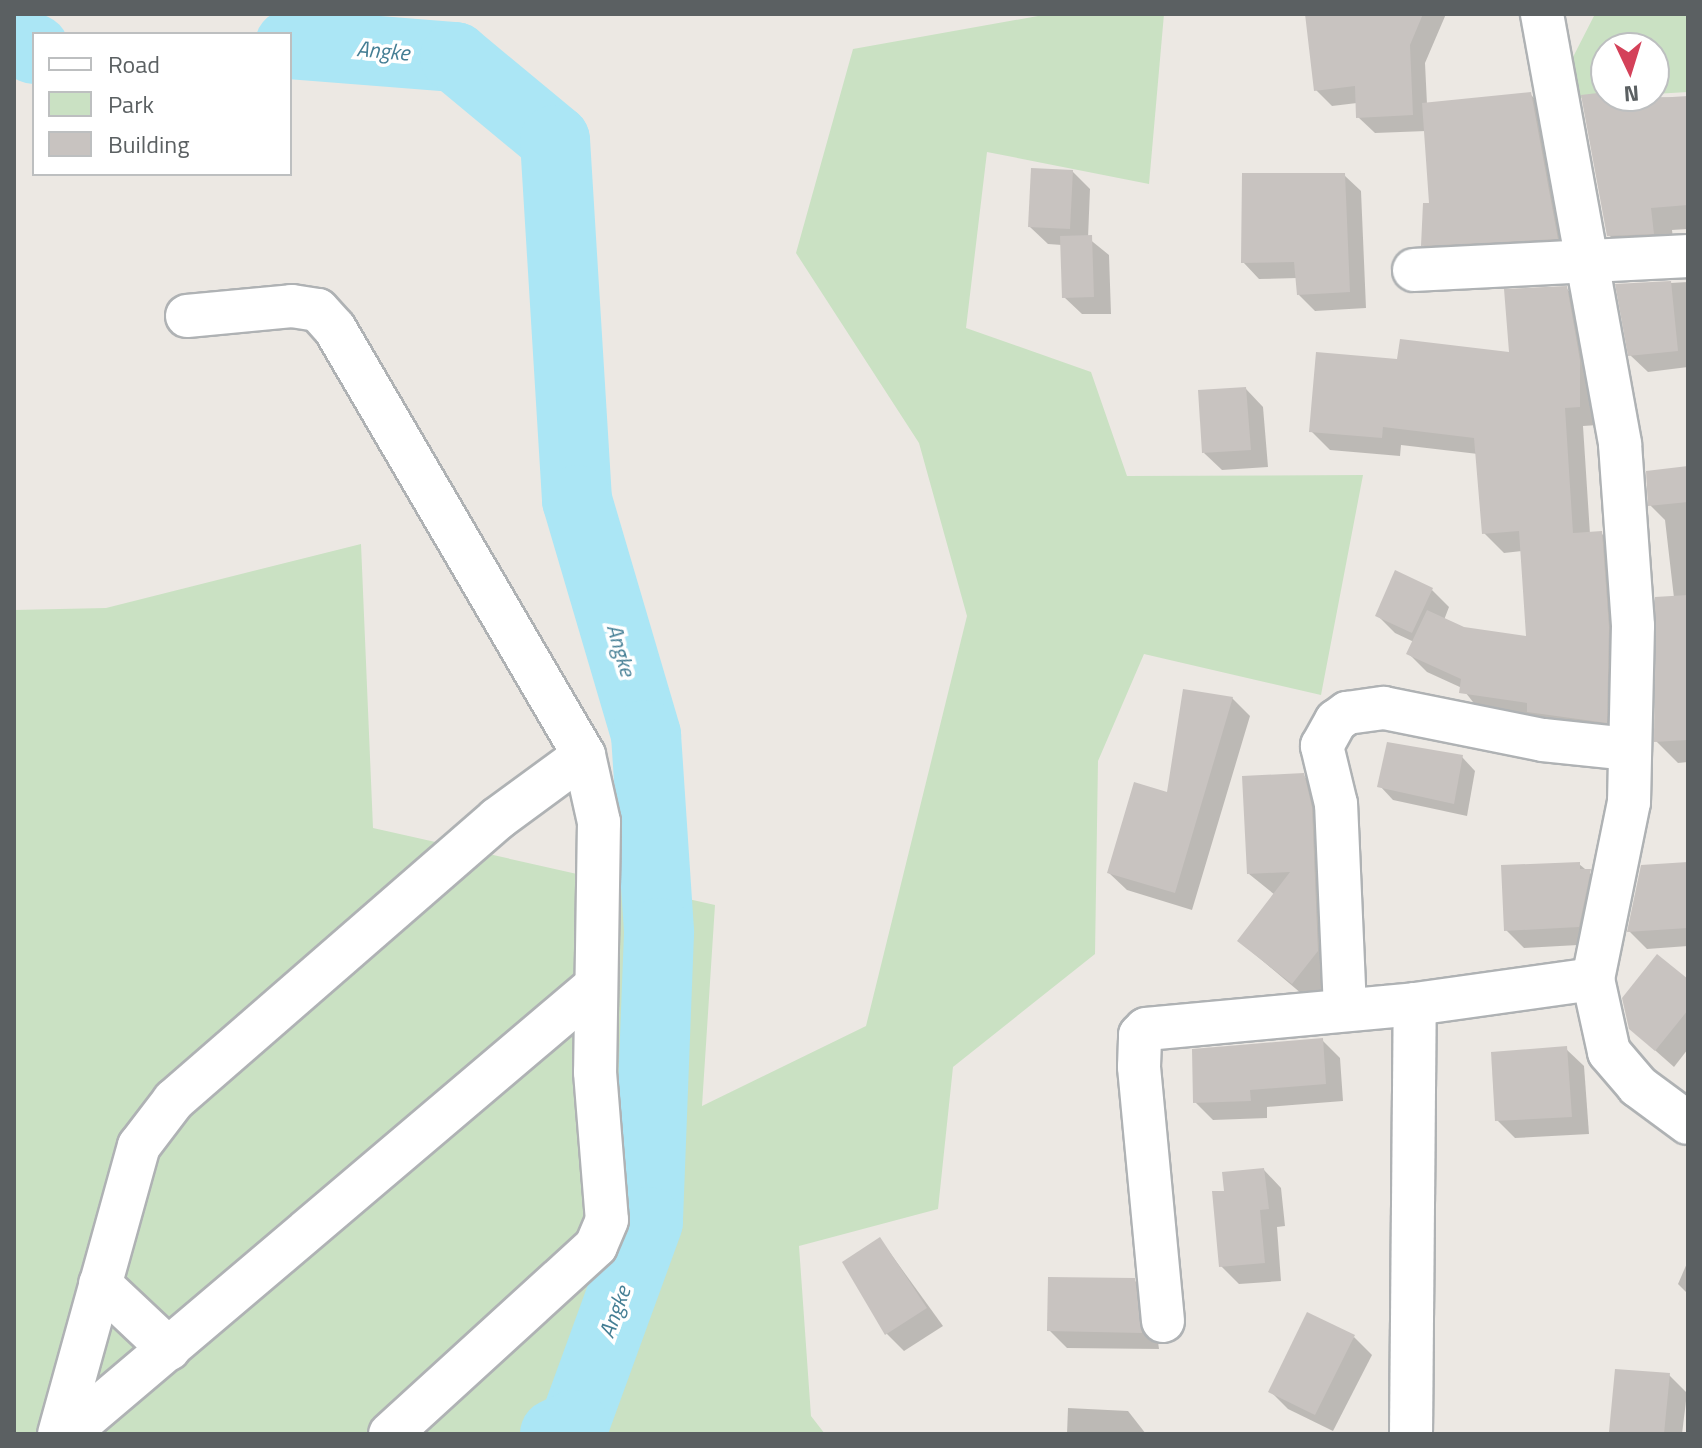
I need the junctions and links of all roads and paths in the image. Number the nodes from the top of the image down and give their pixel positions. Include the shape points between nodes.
1 (1542, 14) edge
2 (1688, 256) edge
3 (1590, 261) junction
4 (1414, 270) dead end
5 (187, 316) dead end
6 (1628, 749) junction
7 (584, 755) junction
8 (1593, 979) junction
9 (593, 988) junction
10 (1415, 1004) junction
11 (1345, 1009) junction
12 (1688, 1123) edge
13 (100, 1284) junction
14 (1163, 1321) dead end
15 (169, 1349) junction
16 (59, 1434) edge
17 (67, 1434) edge
18 (390, 1434) edge
19 (1411, 1434) edge

1 - 3 street
2 - 3 street
3 - 4 street
3 - 6 street via 1623,471 1633,626
5 - 7 street via 292,306 318,310 335,329
6 - 8 street via 1629,802
6 - 11 street via 1543,740 1384,708 1347,713 1336,721 1322,746 1336,804
7 - 9 street via 599,822
7 - 13 street via 497,819 174,1100 139,1146
8 - 10 street
8 - 12 street via 1609,1052 1638,1086
9 - 15 street
9 - 18 street via 607,1220 596,1246
10 - 11 street
10 - 19 street
11 - 14 street via 1154,1026 1140,1035
13 - 15 street
13 - 16 street
15 - 17 street

